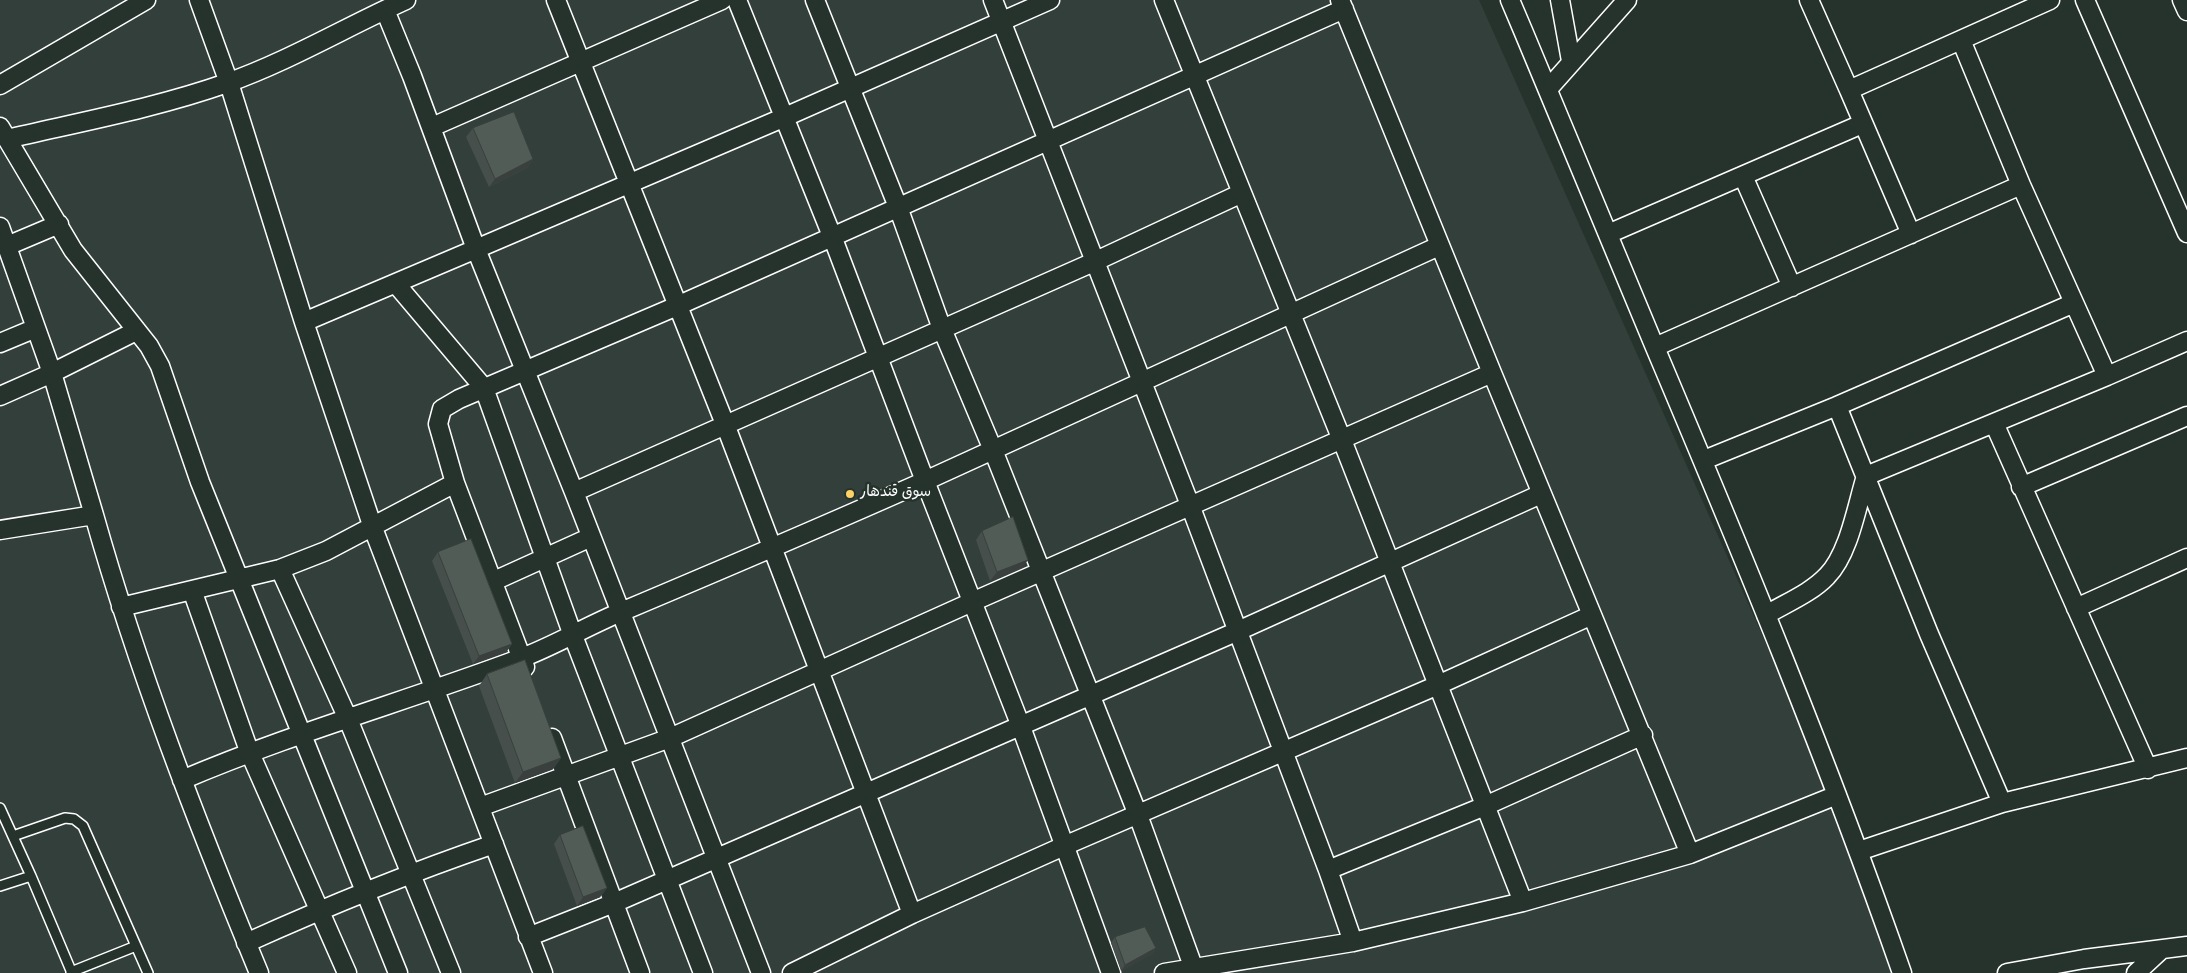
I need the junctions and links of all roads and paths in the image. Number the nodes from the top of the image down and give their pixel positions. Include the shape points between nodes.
1 (146, 0) edge
2 (199, 0) edge
3 (406, 0) edge
4 (556, 0) edge
5 (722, 0) edge
6 (737, 0) edge
7 (815, 0) edge
8 (993, 0) edge
9 (1050, 0) edge
10 (1164, 0) edge
11 (1510, 0) edge
12 (1560, 0) edge
13 (1627, 0) edge
14 (1809, 0) edge
15 (2050, 0) edge
16 (2085, 0) edge
17 (2182, 0) edge
18 (1342, 5) edge
19 (385, 10) junction
20 (2187, 11) edge
21 (1001, 21) junction
22 (1961, 40) junction
23 (579, 61) junction
24 (1571, 61) junction
25 (1195, 76) junction
26 (228, 83) junction
27 (0, 85) edge
28 (1548, 88) junction
29 (850, 89) junction
30 (1849, 90) junction
31 (785, 117) junction
32 (1862, 124) junction
33 (432, 127) junction
34 (3, 133) edge
35 (1048, 139) junction
36 (1743, 176) junction
37 (629, 184) junction
38 (2021, 185) junction
39 (1242, 193) junction
40 (898, 207) junction
41 (59, 224) junction
42 (0, 227) edge
43 (2187, 233) edge
44 (1608, 234) junction
45 (1911, 234) junction
46 (832, 236) junction
47 (1439, 246) junction
48 (476, 249) junction
49 (5, 251) edge
50 (1096, 261) junction
51 (396, 284) junction
52 (1792, 287) junction
53 (2074, 303) junction
54 (677, 306) junction
55 (1290, 314) junction
56 (304, 322) junction
57 (36, 328) junction
58 (942, 328) junction
59 (136, 331) junction
60 (2187, 341) edge
61 (0, 343) edge
62 (1655, 347) junction
63 (876, 357) junction
64 (525, 371) junction
65 (52, 374) junction
66 (1492, 374) junction
67 (2107, 376) junction
68 (1142, 382) junction
69 (484, 388) junction
70 (1, 394) edge
71 (1837, 406) junction
72 (2187, 416) edge
73 (1994, 423) junction
74 (725, 424) junction
75 (1342, 440) junction
76 (994, 450) junction
77 (1704, 460) junction
78 (1866, 476) junction
79 (925, 481) junction
80 (455, 483) junction
81 (2021, 488) junction
82 (574, 492) junction
83 (1541, 494) junction
84 (1190, 505) junction
85 (94, 515) junction
86 (373, 528) junction
87 (0, 530) edge
88 (591, 537) junction
89 (772, 550) junction
90 (545, 558) junction
91 (2187, 558) edge
92 (1390, 561) junction
93 (280, 569) junction
94 (1042, 571) junction
95 (239, 578) junction
96 (494, 581) junction
97 (192, 590) junction
98 (972, 602) junction
99 (121, 607) junction
100 (2076, 608) junction
101 (620, 612) junction
102 (1592, 615) junction
103 (1766, 615) junction
104 (1238, 631) junction
105 (572, 633) junction
106 (522, 658) junction
107 (821, 670) junction
108 (532, 685) edge
109 (1438, 685) junction
110 (434, 690) junction
111 (1088, 694) junction
112 (348, 719) junction
113 (546, 721) edge
114 (1020, 724) junction
115 (302, 734) junction
116 (1642, 735) junction
117 (670, 738) junction
118 (249, 751) junction
119 (1284, 752) junction
120 (620, 756) junction
121 (2187, 758) edge
122 (2148, 769) junction
123 (566, 776) junction
124 (182, 780) junction
125 (867, 792) junction
126 (1837, 795) junction
127 (2002, 803) junction
128 (1485, 806) junction
129 (480, 807) junction
130 (0, 808) edge
131 (1138, 815) junction
132 (13, 836) junction
133 (494, 844) junction
134 (1064, 846) junction
135 (1859, 851) junction
136 (1690, 854) junction
137 (717, 858) junction
138 (1328, 870) junction
139 (410, 873) junction
140 (32, 876) junction
141 (666, 880) junction
142 (0, 886) edge
143 (366, 891) junction
144 (1523, 902) junction
145 (614, 903) junction
146 (320, 909) junction
147 (912, 914) junction
148 (528, 937) junction
149 (1353, 942) junction
150 (246, 943) junction
151 (136, 946) junction
152 (2187, 946) edge
153 (2162, 949) junction
154 (1194, 969) junction
155 (71, 972) edge
156 (148, 973) edge
157 (259, 973) edge
158 (347, 973) edge
159 (398, 973) edge
160 (452, 973) edge
161 (543, 973) edge
162 (640, 973) edge
163 (703, 973) edge
164 (761, 973) edge
165 (792, 973) edge
166 (1111, 973) edge
167 (1164, 973) edge
168 (1902, 973) edge
169 (2007, 973) edge
170 (2136, 973) edge

1 - 27 street
2 - 26 street
3 - 19 street
4 - 23 street
5 - 23 street
6 - 31 street
7 - 29 street
8 - 21 street
9 - 21 street
10 - 25 street
11 - 28 street
12 - 24 street
13 - 24 street
14 - 30 street
15 - 22 street
16 - 43 street
17 - 20 street
18 - 25 street
18 - 47 street
19 - 26 street
19 - 33 street
21 - 29 street
21 - 35 street
22 - 30 street
22 - 38 street
23 - 33 street
23 - 37 street
24 - 28 street
25 - 35 street
25 - 39 street
26 - 34 street via 178,99
26 - 56 street
28 - 44 street
29 - 31 street
29 - 40 street
30 - 32 street
31 - 37 street
31 - 46 street
32 - 36 street
32 - 45 street
33 - 48 street
34 - 41 street
35 - 40 street
35 - 50 street
36 - 44 street
36 - 52 street
37 - 48 street
37 - 54 street
38 - 45 street
38 - 53 street
39 - 50 street
39 - 55 street
40 - 46 street
40 - 58 street
41 - 49 street
41 - 59 street via 92,276
42 - 49 street
44 - 62 street
45 - 52 street
46 - 54 street
46 - 63 street
47 - 55 street
47 - 66 street
48 - 51 street
48 - 64 street
49 - 57 street
50 - 58 street
50 - 68 street
51 - 56 street
51 - 69 street
52 - 62 street
53 - 67 street
53 - 71 street
54 - 64 street
54 - 74 street
55 - 68 street
55 - 75 street
56 - 86 street
57 - 61 street
57 - 65 street
58 - 63 street
58 - 76 street
59 - 65 street
59 - 95 street via 160,366 200,482
60 - 67 street
62 - 77 street
63 - 74 street
63 - 79 street
64 - 69 street
64 - 82 street
65 - 70 street
65 - 85 street
66 - 75 street
66 - 83 street
67 - 73 street
68 - 76 street
68 - 84 street
69 - 80 street via 442,409 438,424
69 - 90 street
71 - 77 street
71 - 78 street
72 - 81 street
73 - 78 street
73 - 81 street
74 - 82 street
74 - 89 street
75 - 84 street
75 - 92 street
76 - 79 street
76 - 94 street
77 - 103 street
78 - 103 street via 1838,562 1815,586
78 - 127 street via 1929,634
79 - 89 street
79 - 98 street
80 - 86 street
80 - 96 street
81 - 100 street
82 - 88 street
83 - 92 street
83 - 102 street
84 - 94 street
84 - 104 street
85 - 87 street
85 - 99 street
86 - 93 street
86 - 110 street
88 - 90 street
88 - 101 street
89 - 101 street
89 - 107 street
90 - 96 street
90 - 105 street
91 - 100 street
92 - 104 street
92 - 109 street
93 - 95 street
93 - 112 street
94 - 98 street
94 - 111 street
95 - 97 street
95 - 115 street
96 - 106 street
97 - 99 street
97 - 118 street
98 - 107 street
98 - 114 street
99 - 124 street
100 - 122 street
101 - 105 street
101 - 117 street
102 - 109 street
102 - 116 street
103 - 126 street
104 - 111 street
104 - 119 street
105 - 106 street
105 - 120 street
106 - 108 street
106 - 110 street
107 - 117 street
107 - 125 street
109 - 119 street
109 - 128 street
110 - 112 street
110 - 129 street
111 - 114 street
111 - 131 street
112 - 115 street
112 - 139 street
113 - 123 street
114 - 125 street
114 - 134 street
115 - 118 street
115 - 143 street
116 - 128 street
116 - 136 street
117 - 120 street
117 - 137 street
118 - 124 street
118 - 146 street
119 - 131 street
119 - 138 street
120 - 123 street
120 - 141 street
121 - 122 street
122 - 127 street
123 - 129 street
123 - 145 street
124 - 150 street
125 - 137 street
125 - 147 street
126 - 135 street
126 - 136 street
127 - 135 street
128 - 138 street
128 - 144 street
129 - 133 street
130 - 132 lane
131 - 134 street
131 - 154 street
132 - 140 lane
132 - 151 lane via 65,818 74,819 83,826
133 - 139 street
133 - 148 street
134 - 147 street
134 - 166 street
135 - 168 street
136 - 144 street
137 - 141 street
137 - 164 street
138 - 149 street
139 - 143 street
139 - 160 street
140 - 142 lane
140 - 155 lane
141 - 145 street
141 - 163 street
143 - 146 street
143 - 159 street
144 - 149 street
145 - 148 street
145 - 162 street
146 - 150 street
146 - 158 street
147 - 165 street
148 - 161 street
149 - 154 street
150 - 157 street
151 - 155 lane
151 - 156 lane
152 - 153 street
153 - 169 street
153 - 170 street
154 - 167 street

